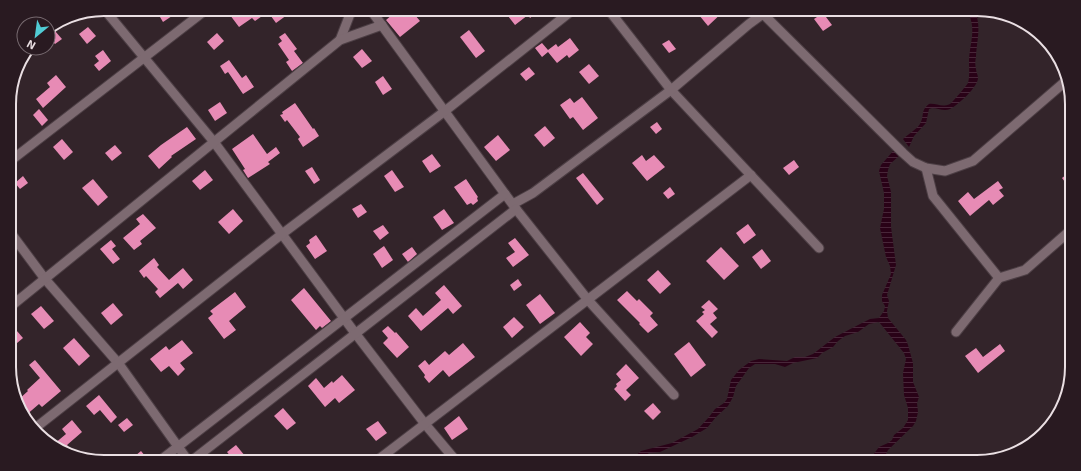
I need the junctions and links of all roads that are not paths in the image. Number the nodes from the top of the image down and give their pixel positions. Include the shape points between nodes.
1 (110, 16) edge
2 (198, 16) edge
3 (349, 16) edge
4 (375, 16) edge
5 (565, 16) edge
6 (613, 16) edge
7 (759, 16) edge
8 (770, 16) edge
9 (382, 25) junction
10 (340, 40) junction
11 (144, 58) junction
12 (1063, 84) edge
13 (671, 90) junction
14 (445, 110) junction
15 (214, 142) junction
16 (16, 157) edge
17 (926, 168) junction
18 (751, 175) junction
19 (505, 194) junction
20 (514, 207) junction
21 (282, 234) junction
22 (1065, 235) edge
23 (16, 240) edge
24 (819, 248) dead end
25 (999, 278) junction
26 (45, 279) junction
27 (588, 300) junction
28 (16, 302) edge
29 (344, 318) junction
30 (956, 332) dead end
31 (355, 333) junction
32 (118, 364) junction
33 (674, 395) dead end
34 (425, 424) junction
35 (39, 426) edge
36 (178, 447) junction
37 (167, 455) edge
38 (184, 455) edge
39 (199, 455) edge
40 (384, 455) edge
41 (451, 455) edge

1 - 11 street
2 - 11 street
3 - 10 street
4 - 9 street
5 - 14 street
6 - 13 street
7 - 13 street
8 - 17 street via 900,151 913,162
9 - 10 street
9 - 14 street
10 - 15 street
11 - 15 street
11 - 16 street
12 - 17 street via 973,162 945,172
13 - 18 street
13 - 20 street
14 - 19 street
14 - 21 street
15 - 21 street
15 - 26 street
17 - 25 street via 933,196
18 - 24 street
18 - 27 street
19 - 20 street
19 - 29 street
20 - 27 street
20 - 31 street
21 - 29 street
21 - 32 street
22 - 25 street via 1025,270
23 - 26 street
25 - 30 street
26 - 28 street
26 - 32 street
27 - 33 street
27 - 34 street
29 - 31 street
29 - 36 street
31 - 34 street
31 - 39 street
32 - 35 street
32 - 36 street
34 - 40 street
34 - 41 street
36 - 37 street
36 - 38 street

